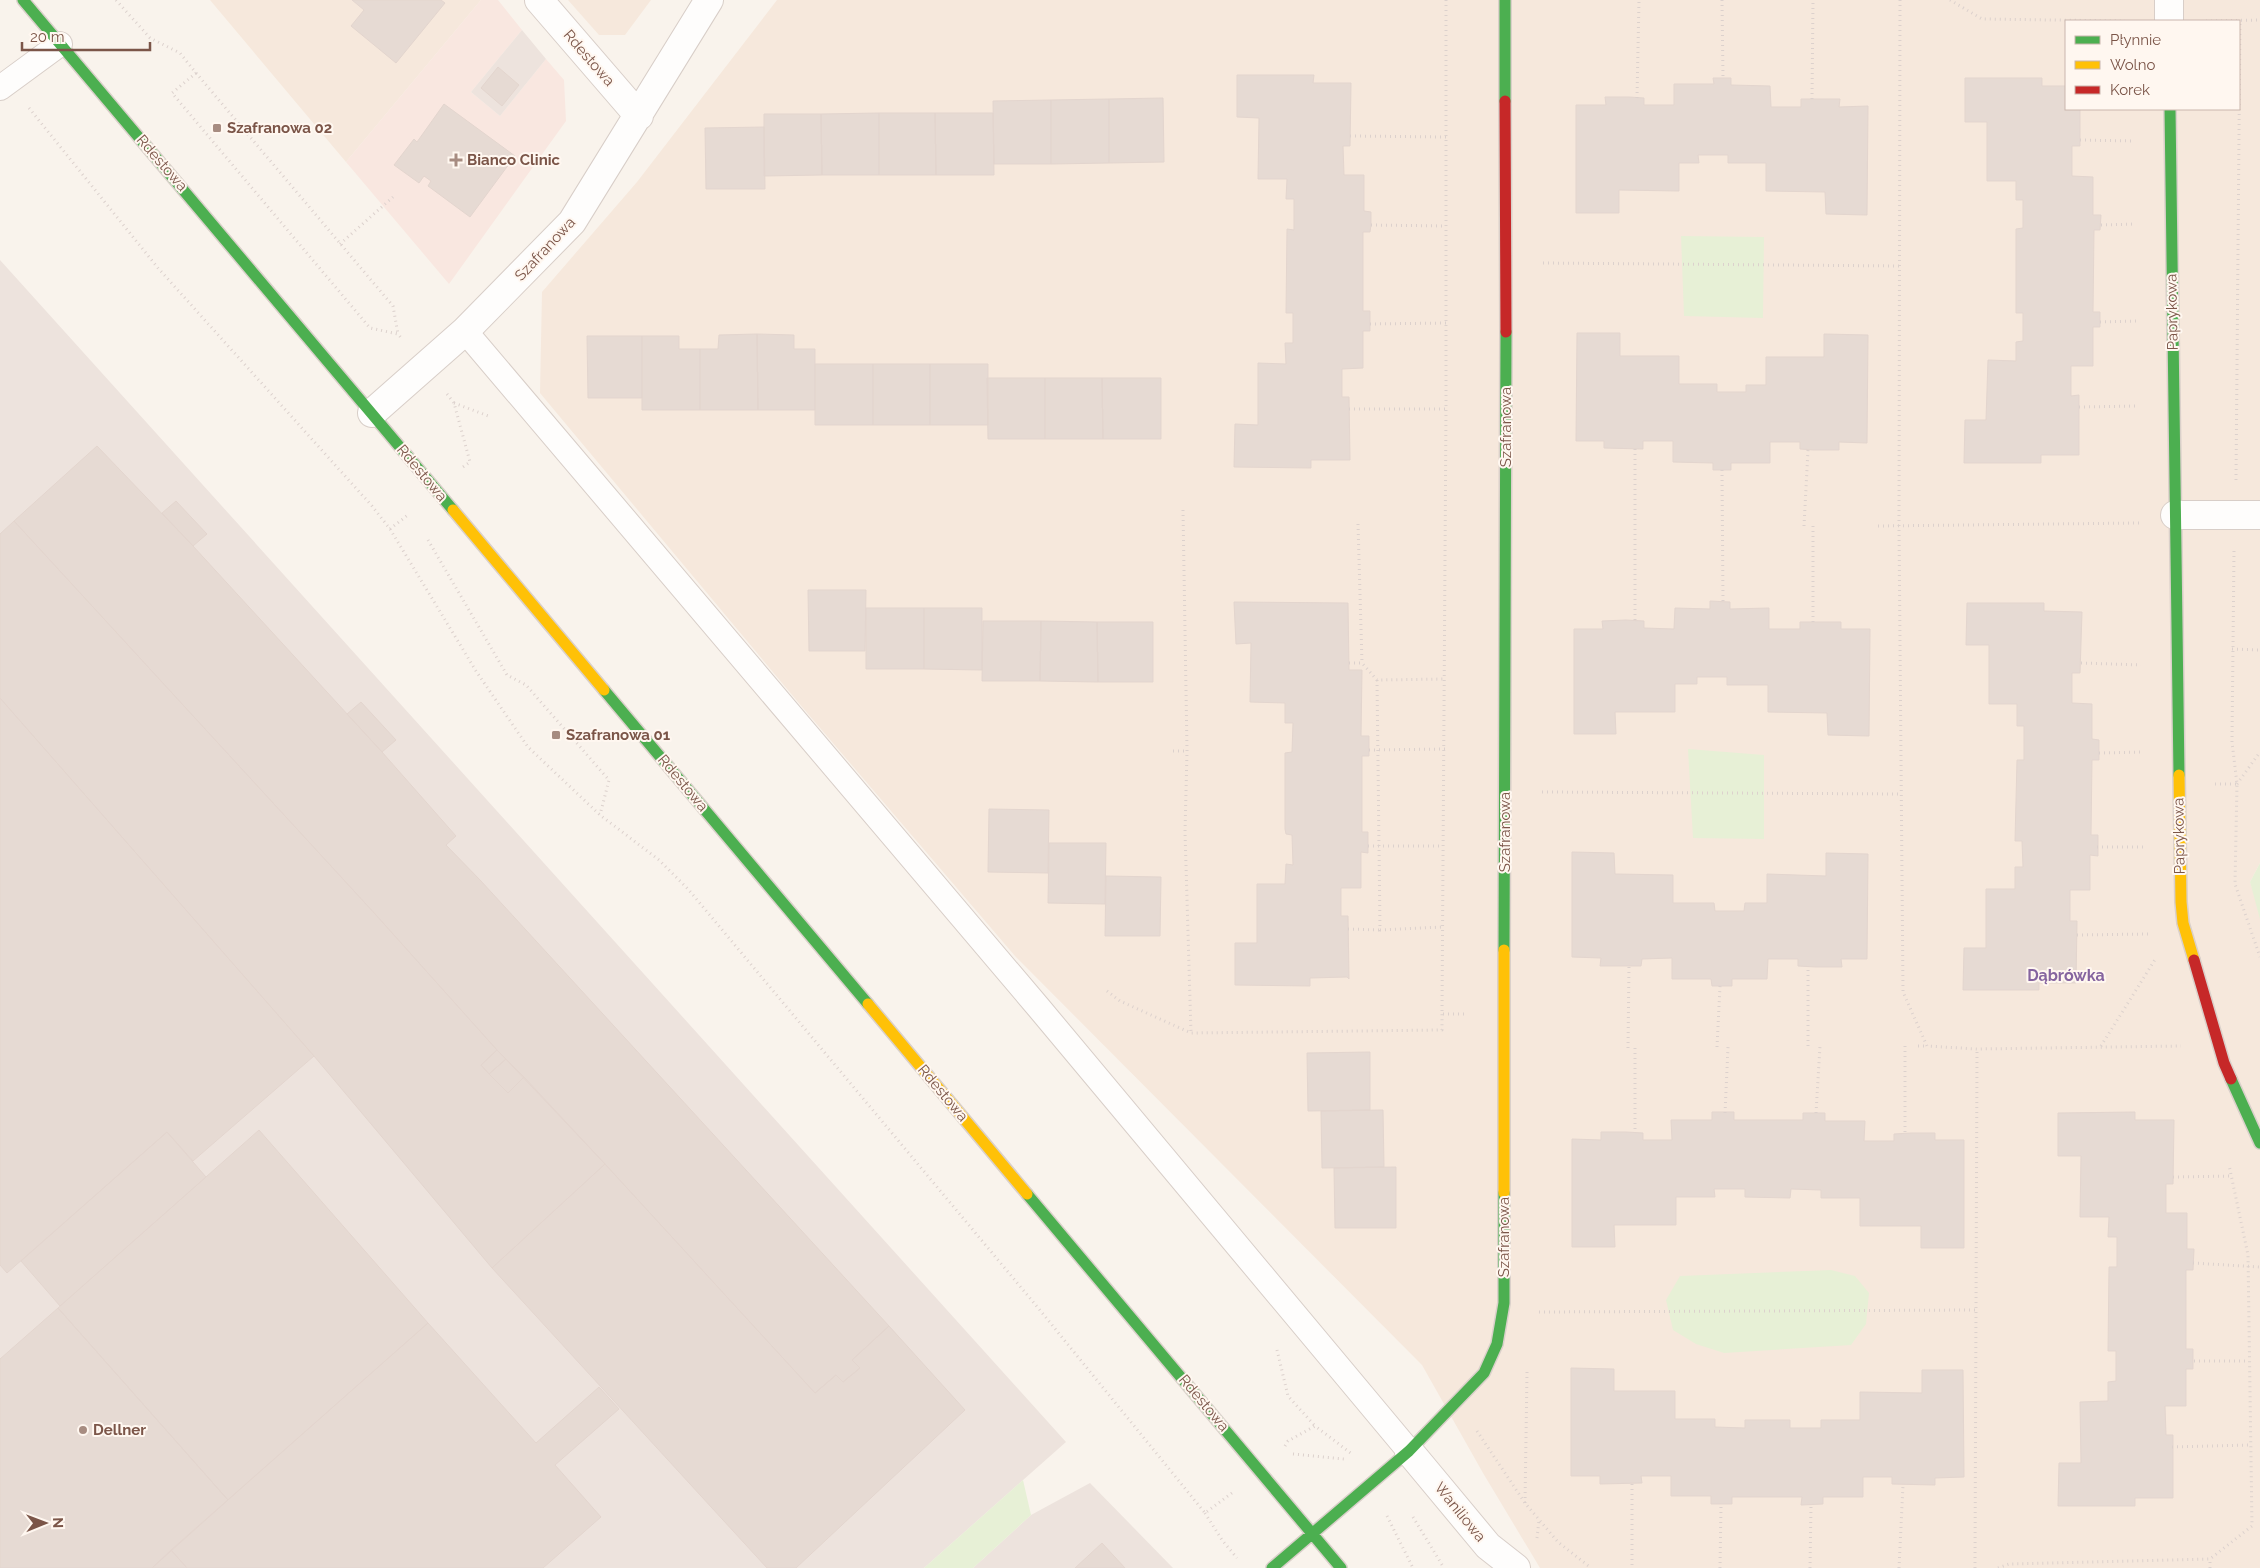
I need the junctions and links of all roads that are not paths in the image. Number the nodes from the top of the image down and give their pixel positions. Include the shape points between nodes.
1 (23, 0) edge
2 (539, 0) edge
3 (709, 0) edge
4 (1505, 0) edge
5 (2168, 0) edge
6 (2169, 20) edge
7 (60, 44) junction
8 (4, 85) edge
9 (2170, 110) edge
10 (639, 116) junction
11 (464, 331) junction
12 (372, 413) junction
13 (2175, 515) junction
14 (2248, 515) edge
15 (2260, 1143) edge
16 (1409, 1451) junction
17 (1312, 1533) junction
18 (1272, 1568) edge
19 (1341, 1568) edge
20 (1516, 1568) edge

1 - 7 street, Rdestowa
2 - 10 street, Rdestowa
3 - 10 street, Szafranowa
4 - 16 street, Szafranowa via 1504,1303 1498,1344 1484,1373
5 - 6 street
7 - 8 lane
7 - 12 street, Rdestowa
9 - 13 street, Paprykowa
10 - 11 street, Szafranowa via 572,222
11 - 12 street, Szafranowa
11 - 16 lane via 1039,1008
12 - 17 street, Rdestowa
13 - 14 street
13 - 15 street, Paprykowa via 2180,902 2183,923 2224,1063
16 - 17 street, Szafranowa
16 - 20 street, Waniliowa via 1488,1546
17 - 18 street, Szafranowa
17 - 19 street, Rdestowa

